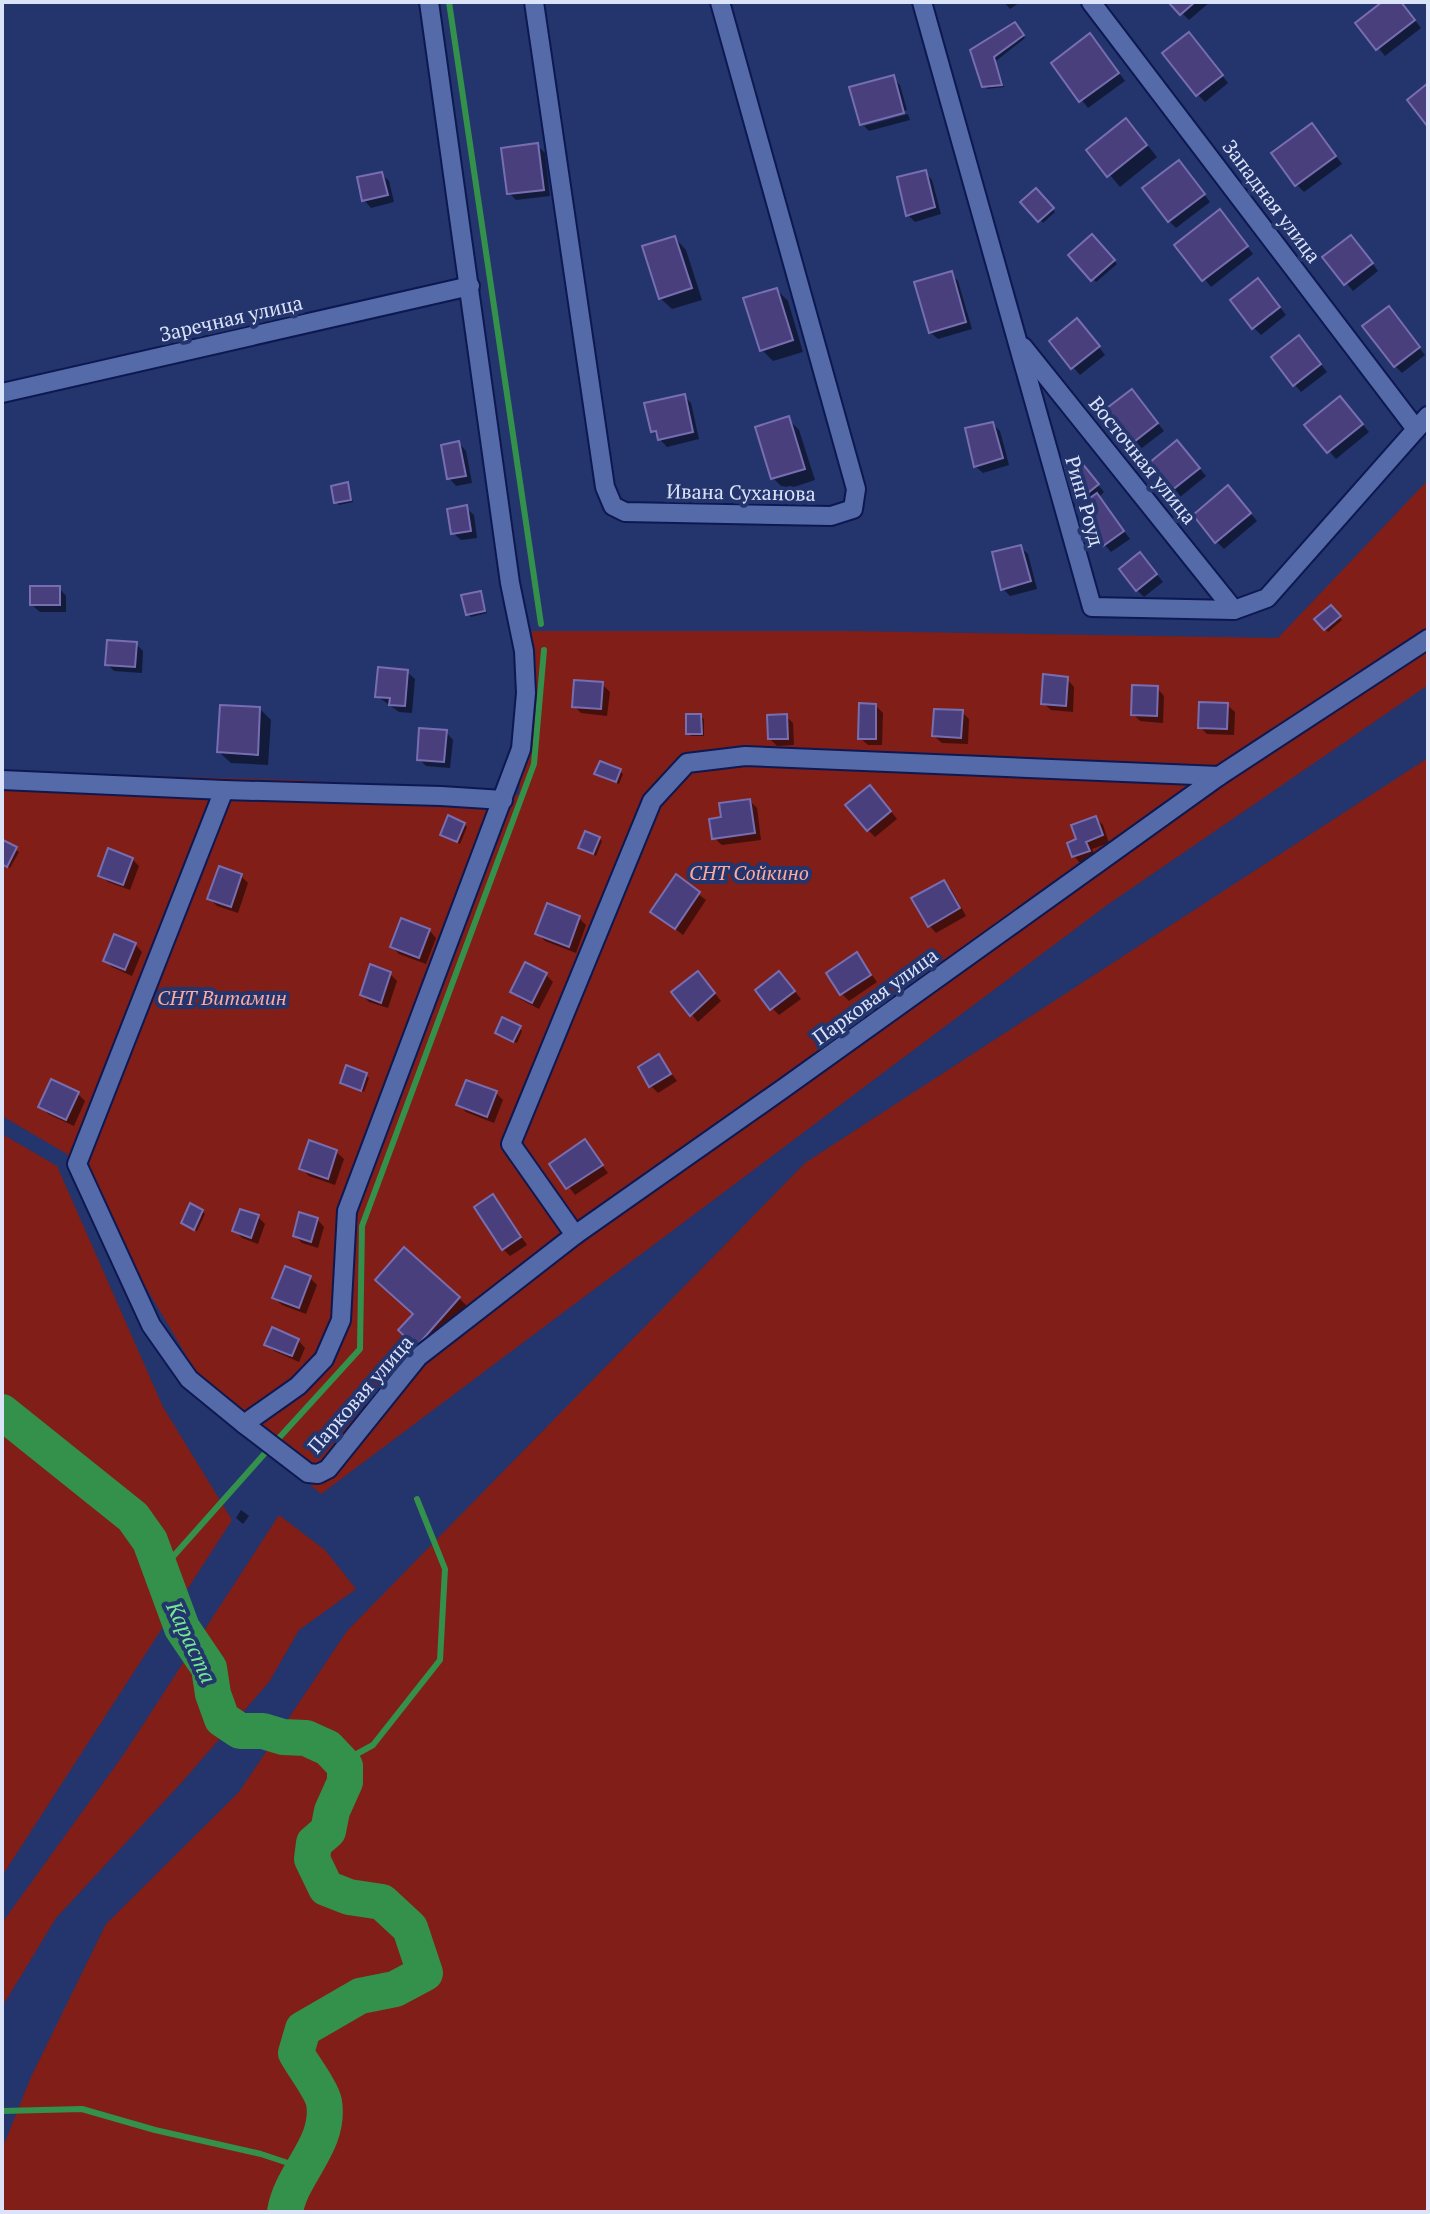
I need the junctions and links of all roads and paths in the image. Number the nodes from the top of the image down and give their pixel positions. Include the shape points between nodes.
1 (429, 2) edge
2 (534, 2) edge
3 (720, 2) edge
4 (922, 2) edge
5 (1091, 2) edge
6 (470, 286) junction
7 (1017, 338) junction
8 (2, 393) edge
9 (1422, 423) edge
10 (1234, 610) junction
11 (1428, 639) edge
12 (1219, 776) junction
13 (2, 780) edge
14 (224, 790) junction
15 (503, 800) junction
16 (575, 1235) junction
17 (244, 1424) junction

1 - 6 street
2 - 3 street, Ивана Суханова via 605,487 613,506 625,512 831,516 853,509 856,489
4 - 7 street, Ринг Роуд
5 - 9 street, Западная улица
6 - 8 street, Заречная улица
6 - 15 street via 524,651 521,749
7 - 10 street, Восточная улица
7 - 10 street, Ринг Роуд via 1092,607
9 - 10 street, Ринг Роуд via 1267,598
11 - 12 street, Парковая улица
12 - 16 street, Парковая улица
12 - 16 street via 745,756 687,763 652,801 511,1144
13 - 14 street
14 - 15 street
14 - 17 street, Парковая улица via 77,1164 151,1325 189,1379
15 - 17 street via 347,1211 341,1320 324,1359 298,1386
16 - 17 street, Парковая улица via 418,1357 328,1469 308,1473

